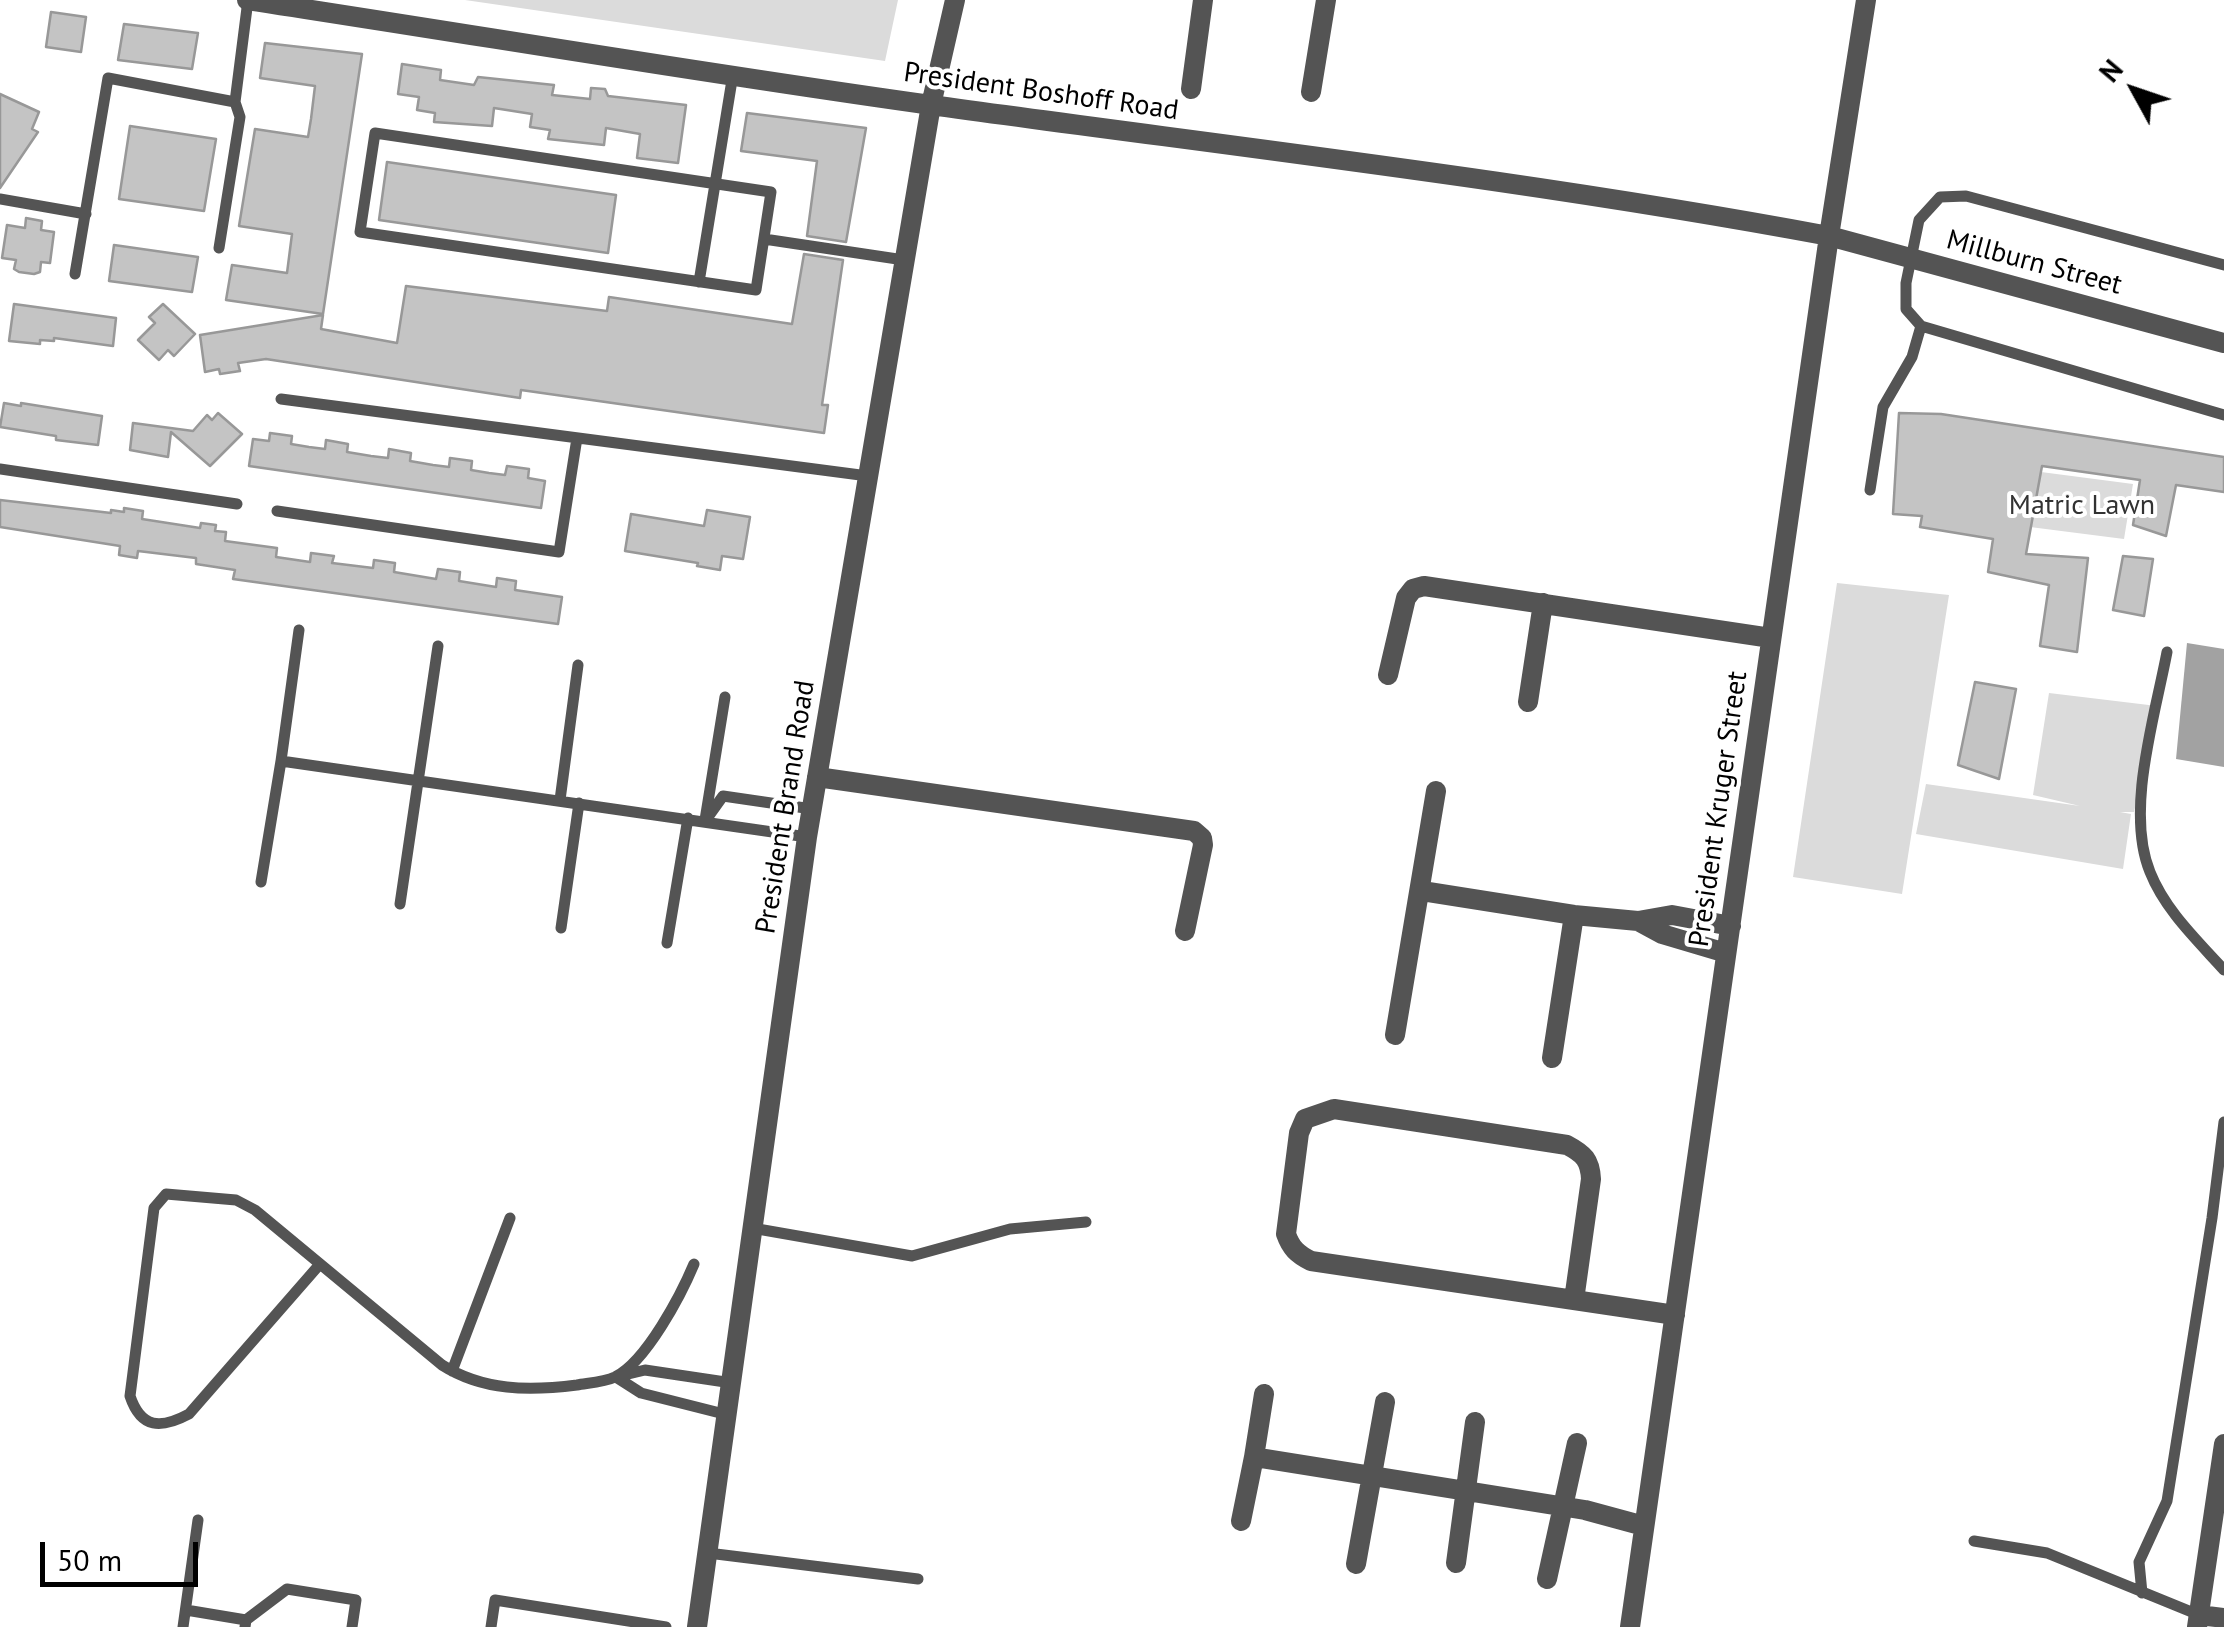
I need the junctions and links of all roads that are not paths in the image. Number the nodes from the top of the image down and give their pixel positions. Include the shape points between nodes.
1 (247, 0) edge
2 (955, 0) edge
3 (1203, 0) edge
4 (1326, 0) edge
5 (1866, 0) edge
6 (733, 74) junction
7 (1191, 89) dead end
8 (1311, 92) dead end
9 (234, 102) junction
10 (931, 105) junction
11 (715, 183) junction
12 (0, 199) edge
13 (86, 214) junction
14 (1829, 236) junction
15 (764, 239) junction
16 (219, 248) dead end
17 (1911, 258) junction
18 (904, 260) junction
19 (2224, 265) edge
20 (75, 274) dead end
21 (699, 282) junction
22 (1921, 326) junction
23 (2224, 344) edge
24 (281, 399) dead end
25 (2224, 415) edge
26 (577, 438) junction
27 (0, 469) edge
28 (868, 476) junction
29 (1870, 490) dead end
30 (238, 504) dead end
31 (277, 511) dead end
32 (1543, 604) junction
33 (299, 630) dead end
34 (1772, 638) junction
35 (438, 646) dead end
36 (2166, 652) dead end
37 (578, 665) dead end
38 (1388, 675) dead end
39 (725, 697) dead end
40 (1528, 702) dead end
41 (281, 761) junction
42 (817, 777) junction
43 (418, 780) junction
44 (1436, 791) dead end
45 (560, 800) junction
46 (579, 802) junction
47 (812, 809) junction
48 (688, 818) junction
49 (705, 820) junction
50 (807, 837) junction
51 (262, 882) dead end
52 (1422, 891) junction
53 (400, 904) dead end
54 (1574, 915) junction
55 (1638, 922) junction
56 (1730, 926) junction
57 (561, 928) dead end
58 (1185, 932) dead end
59 (667, 944) dead end
60 (1726, 953) junction
61 (2224, 970) edge
62 (1395, 1035) dead end
63 (1552, 1058) dead end
64 (2224, 1122) edge
65 (510, 1218) dead end
66 (1086, 1222) dead end
67 (752, 1228) junction
68 (320, 1264) junction
69 (694, 1264) dead end
70 (1574, 1300) junction
71 (1674, 1316) junction
72 (452, 1371) junction
73 (616, 1377) junction
74 (732, 1383) junction
75 (1264, 1394) dead end
76 (1385, 1402) dead end
77 (728, 1414) junction
78 (1475, 1422) dead end
79 (1577, 1443) dead end
80 (2224, 1444) edge
81 (1254, 1456) junction
82 (1372, 1476) junction
83 (1466, 1490) junction
84 (1563, 1506) junction
85 (198, 1520) dead end
86 (1241, 1521) dead end
87 (1644, 1526) junction
88 (1974, 1540) dead end
89 (708, 1553) junction
90 (1456, 1563) dead end
91 (1356, 1564) dead end
92 (1547, 1579) dead end
93 (918, 1580) dead end
94 (2142, 1593) junction
95 (186, 1610) junction
96 (2224, 1618) edge
97 (2198, 1621) edge
98 (246, 1623) edge
99 (183, 1627) edge
100 (352, 1627) edge
101 (490, 1627) edge
102 (666, 1627) edge
103 (697, 1627) edge
104 (1630, 1627) edge

1 - 6 street, President Boshoff Road
1 - 9 lane
2 - 10 street, President Brand Road
3 - 7 street
4 - 8 street
5 - 14 street, President Kruger Street
6 - 10 street, President Boshoff Road
6 - 11 lane
9 - 13 lane via 108,78
9 - 16 lane via 240,117
10 - 14 street, President Boshoff Road
10 - 18 street, President Brand Road
11 - 15 lane via 771,192
11 - 21 lane
11 - 21 lane via 375,133 360,232
12 - 13 lane
13 - 20 lane
14 - 17 street, Millburn Street
14 - 34 street, President Kruger Street
15 - 18 lane
15 - 21 lane via 756,290
17 - 19 lane via 1919,220 1940,197 1966,196
17 - 22 lane via 1904,298
17 - 23 street, Millburn Street
18 - 28 street, President Brand Road
22 - 25 lane
22 - 29 lane via 1883,407
24 - 26 lane
26 - 28 lane
26 - 31 lane via 560,552
27 - 30 lane
28 - 42 street, President Brand Road
32 - 34 street
32 - 38 street via 1414,588
32 - 40 street
33 - 41 lane
34 - 56 street, President Kruger Street
35 - 43 lane
36 - 61 lane via 2144,780 2142,841 2162,895
37 - 45 lane
39 - 49 lane
41 - 43 lane
41 - 51 lane
42 - 47 street, President Brand Road
42 - 58 street via 1194,831 1204,845
43 - 45 lane
43 - 53 lane
44 - 52 street
45 - 46 lane
46 - 48 lane
46 - 57 lane
47 - 49 lane via 723,796
47 - 50 street, President Brand Road
48 - 49 lane
48 - 59 lane
49 - 50 lane
50 - 67 street, President Brand Road
52 - 54 street
52 - 62 street
54 - 55 street
54 - 63 street
55 - 56 street via 1672,915
55 - 60 street
56 - 60 street, President Kruger Street
60 - 71 street, President Kruger Street
64 - 94 lane via 2168,1500 2138,1562
65 - 72 lane
66 - 67 lane via 1010,1229 912,1256
67 - 74 street, President Brand Road
68 - 68 lane via 189,1414 163,1424 144,1421 135,1411 130,1396 154,1208 166,1194 236,1200
68 - 72 lane
69 - 73 lane via 657,1333
70 - 70 street via 1300,1255 1286,1234 1305,1120 1334,1109 1568,1145 1583,1154 1591,1179
70 - 71 street
71 - 87 street, President Kruger Street
72 - 73 lane via 498,1387 544,1389
73 - 74 lane via 645,1370
73 - 77 lane via 641,1393
74 - 77 street, President Brand Road
75 - 81 street
76 - 82 street
77 - 89 street, President Brand Road
78 - 83 street
79 - 84 street
80 - 97 street
81 - 82 street
81 - 86 street
82 - 83 street
82 - 91 street
83 - 84 street
83 - 90 street
84 - 87 street
84 - 92 street
85 - 95 lane
87 - 104 street, President Kruger Street
88 - 94 lane via 2047,1553
89 - 93 lane
89 - 103 street, President Brand Road
94 - 97 lane
95 - 98 lane
95 - 99 lane
96 - 97 street
98 - 100 lane via 287,1590 356,1600
101 - 102 lane via 495,1600

